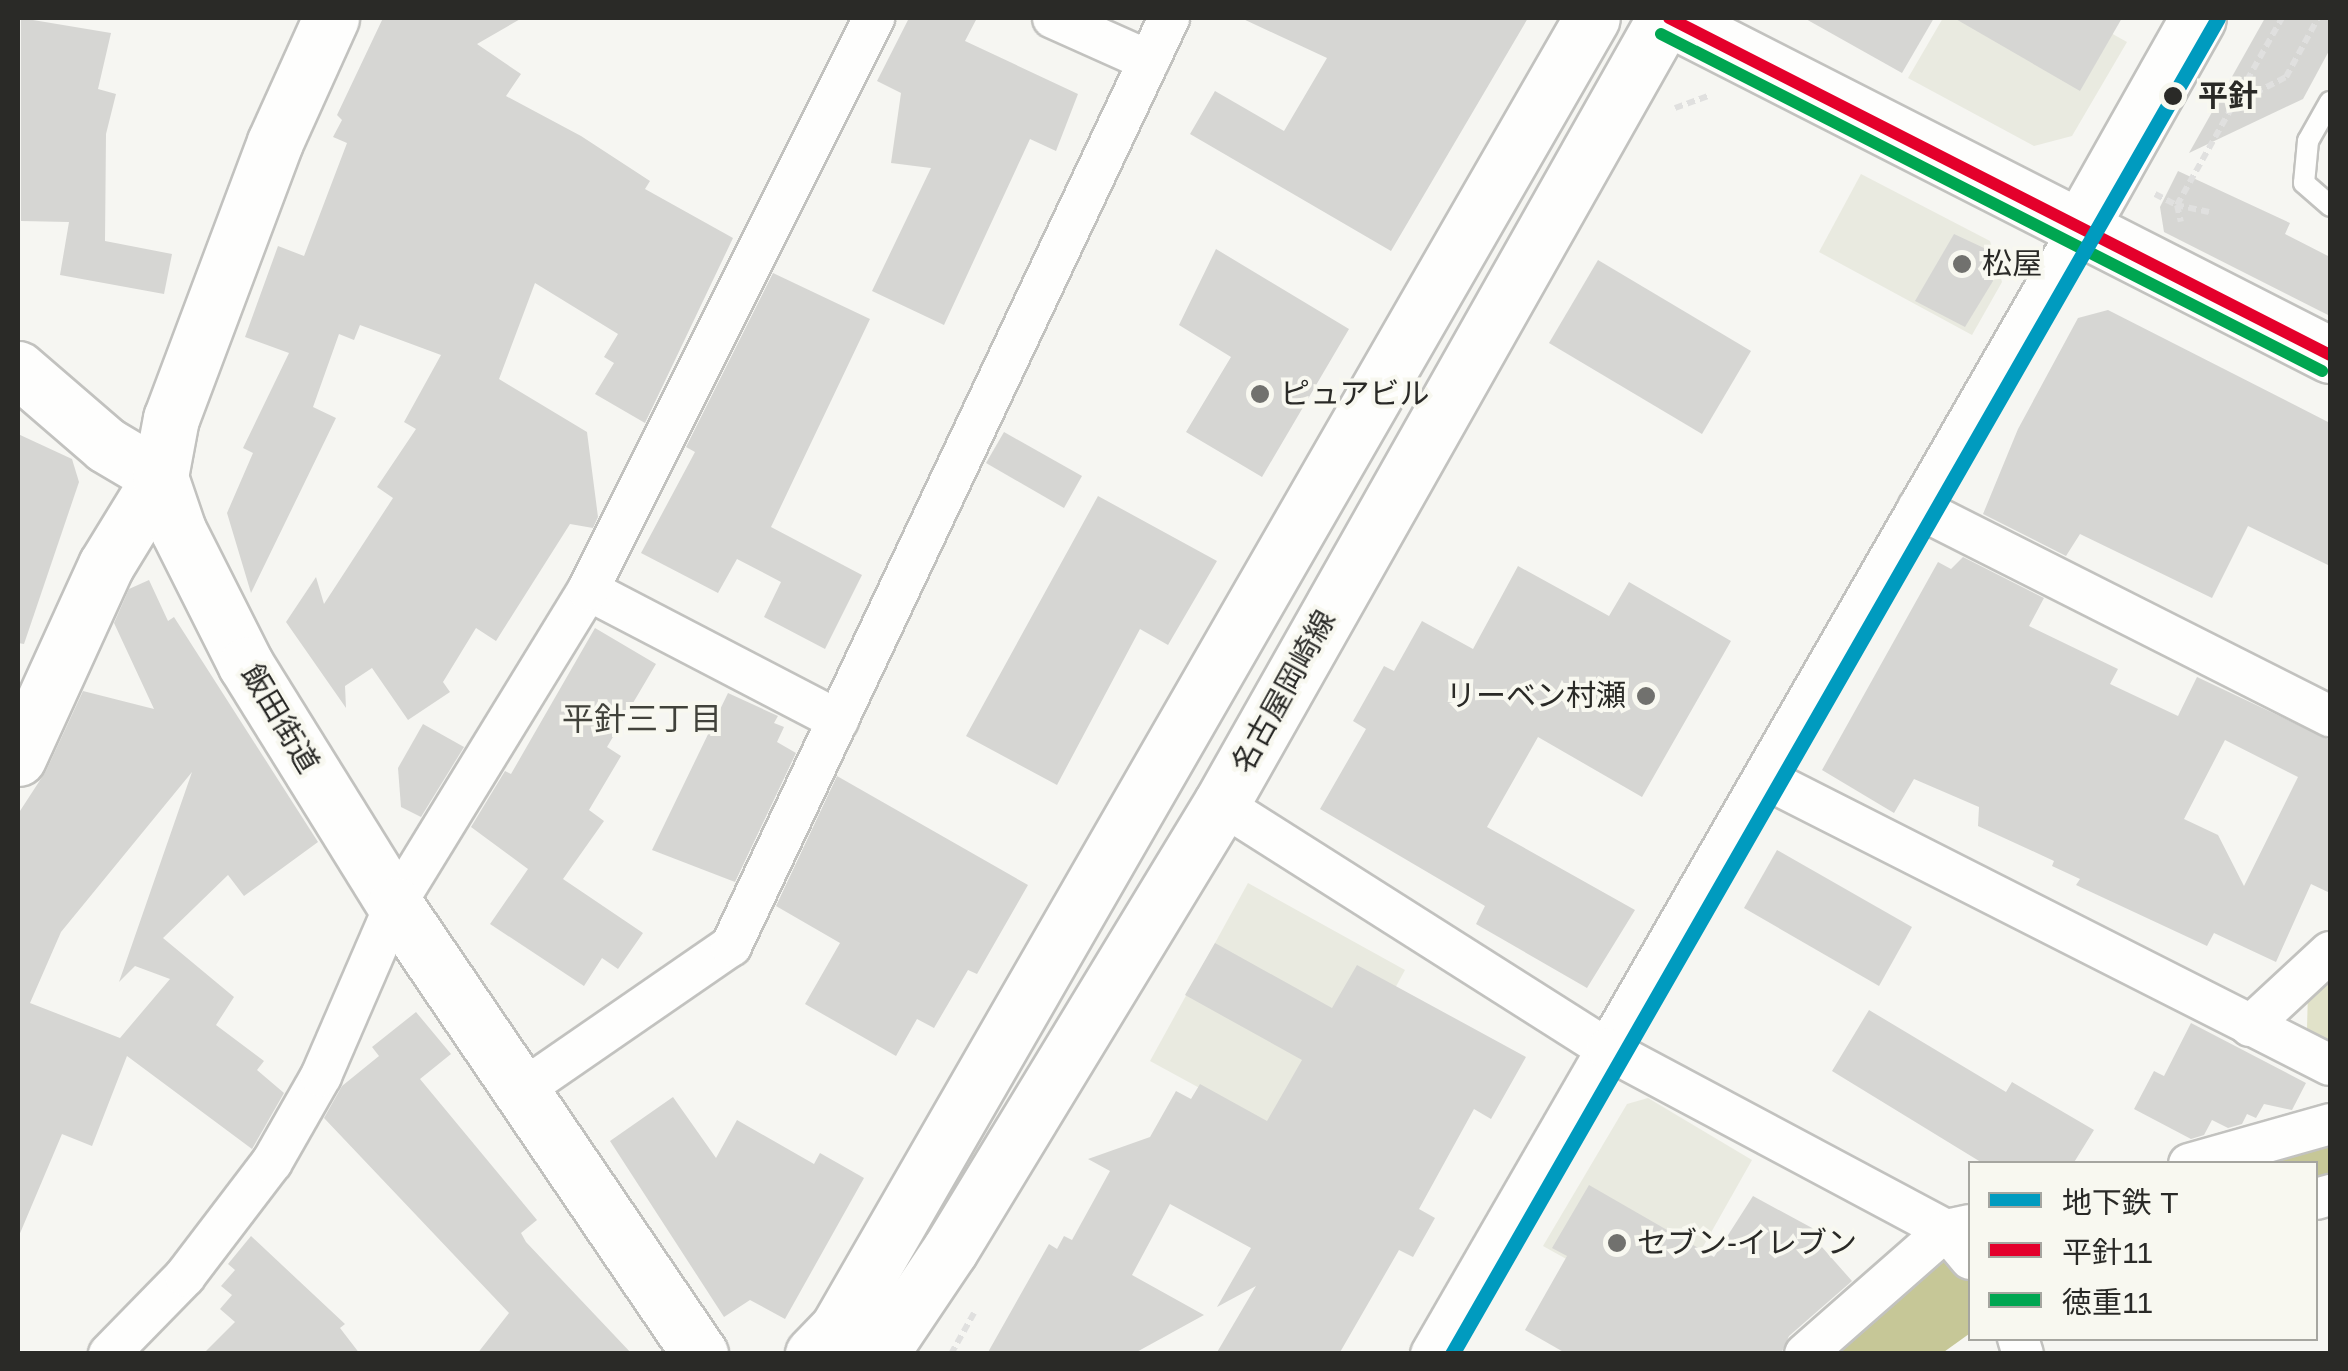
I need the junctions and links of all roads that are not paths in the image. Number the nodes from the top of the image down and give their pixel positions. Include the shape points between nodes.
1 (330, 18) edge
2 (874, 18) edge
3 (1053, 18) edge
4 (1169, 18) edge
5 (1592, 18) edge
6 (1667, 18) edge
7 (2198, 18) edge
8 (1149, 62) junction
9 (2330, 102) edge
10 (2330, 206) edge
11 (2078, 231) junction
12 (2330, 355) edge
13 (18, 370) edge
14 (160, 478) junction
15 (1918, 508) junction
16 (588, 590) junction
17 (2330, 716) edge
18 (838, 720) junction
19 (18, 758) edge
20 (1766, 779) junction
21 (1221, 804) junction
22 (395, 906) junction
23 (2330, 952) edge
24 (2250, 1026) junction
25 (1607, 1050) junction
26 (2330, 1066) edge
27 (522, 1090) junction
28 (2330, 1124) edge
29 (2199, 1161) edge
30 (1962, 1238) edge
31 (109, 1354) edge
32 (700, 1354) edge
33 (813, 1354) edge
34 (880, 1354) edge
35 (1430, 1354) edge
36 (1805, 1354) edge

1 - 14 main road, 飯田街道 via 171,418
2 - 16 street
3 - 8 street
4 - 8 street
5 - 33 main road via 838,1328
6 - 11 main road
6 - 21 main road, 名古屋岡崎線
7 - 11 main road
8 - 18 street
9 - 10 lane via 2308,140 2304,183
11 - 12 main road
11 - 15 street
13 - 14 main road via 106,445
14 - 19 main road via 106,564
14 - 22 main road, 飯田街道 via 178,530 246,666
15 - 17 street
15 - 20 street
16 - 18 street
16 - 22 street
18 - 27 street via 731,946
20 - 24 street
20 - 25 street
21 - 25 street
21 - 34 main road, 名古屋岡崎線
22 - 27 main road, 飯田街道
22 - 31 street via 321,1076 272,1162 185,1276
23 - 24 street
24 - 26 street
25 - 30 street
25 - 35 street
27 - 32 main road, 飯田街道
28 - 29 street
30 - 36 street

